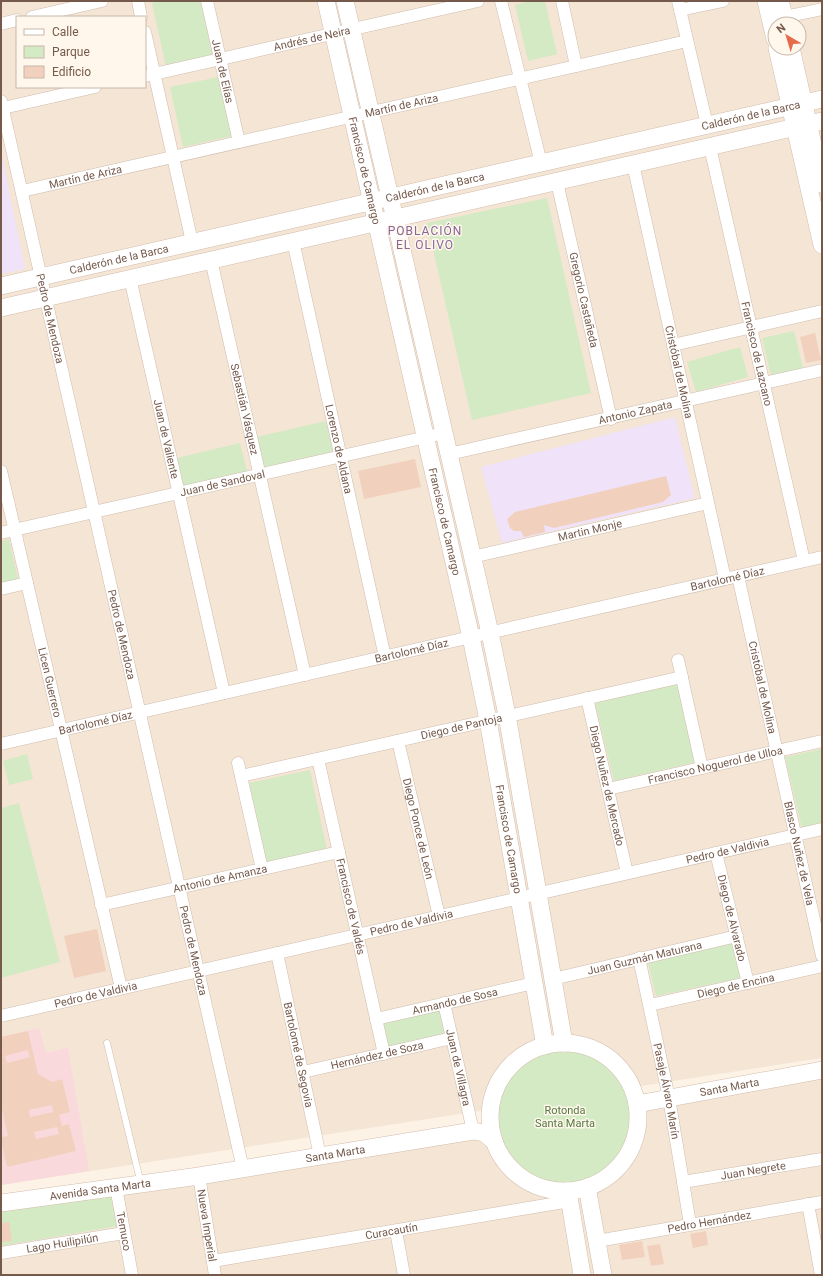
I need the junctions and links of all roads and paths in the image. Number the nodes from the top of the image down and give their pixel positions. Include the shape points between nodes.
1 (102, 1) edge
2 (138, 1) edge
3 (208, 1) edge
4 (326, 1) edge
5 (345, 1) edge
6 (478, 1) edge
7 (501, 1) edge
8 (562, 1) edge
9 (723, 1) edge
10 (766, 1) edge
11 (679, 6) edge
12 (822, 9) edge
13 (783, 14) edge
14 (36, 16) edge
15 (141, 16) edge
16 (770, 16) edge
17 (16, 20) edge
18 (1, 24) edge
19 (352, 29) junction
20 (333, 34) junction
21 (146, 41) edge
22 (687, 41) junction
23 (780, 56) edge
24 (792, 56) edge
25 (220, 59) junction
26 (576, 66) junction
27 (150, 75) edge
28 (520, 79) junction
29 (89, 88) edge
30 (822, 99) edge
31 (2, 104) edge
32 (797, 105) junction
33 (371, 112) junction
34 (352, 116) junction
35 (809, 124) edge
36 (707, 125) junction
37 (239, 142) junction
38 (710, 147) junction
39 (173, 157) junction
40 (541, 163) junction
41 (633, 164) junction
42 (557, 182) junction
43 (822, 184) edge
44 (22, 191) junction
45 (390, 198) junction
46 (372, 202) junction
47 (395, 218) junction
48 (376, 222) junction
49 (192, 242) junction
50 (293, 242) junction
51 (822, 245) edge
52 (211, 260) junction
53 (41, 277) junction
54 (130, 278) junction
55 (1, 286) edge
56 (46, 298) junction
57 (1, 308) edge
58 (822, 311) edge
59 (751, 328) junction
60 (673, 345) junction
61 (822, 370) edge
62 (764, 384) junction
63 (686, 402) junction
64 (612, 418) junction
65 (444, 433) junction
66 (426, 438) junction
67 (449, 454) junction
68 (341, 457) junction
69 (1, 471) edge
70 (260, 475) junction
71 (179, 493) junction
72 (708, 503) junction
73 (94, 512) junction
74 (15, 530) junction
75 (1, 533) edge
76 (472, 557) junction
77 (822, 557) edge
78 (804, 561) junction
79 (738, 576) junction
80 (725, 579) junction
81 (27, 583) junction
82 (1, 589) edge
83 (490, 633) junction
84 (471, 637) junction
85 (385, 657) junction
86 (678, 660) dead end
87 (305, 675) junction
88 (682, 677) junction
89 (224, 693) junction
90 (587, 698) junction
91 (140, 712) junction
92 (507, 716) junction
93 (488, 720) junction
94 (60, 731) junction
95 (822, 740) edge
96 (398, 741) junction
97 (1, 744) edge
98 (776, 751) junction
99 (318, 759) junction
100 (238, 763) dead end
101 (702, 768) junction
102 (241, 776) junction
103 (608, 789) junction
104 (822, 829) edge
105 (795, 835) junction
106 (339, 852) junction
107 (716, 853) junction
108 (262, 869) junction
109 (627, 873) junction
110 (179, 888) junction
111 (537, 894) junction
112 (520, 897) junction
113 (101, 905) junction
114 (439, 916) junction
115 (357, 934) junction
116 (736, 936) junction
117 (277, 953) junction
118 (822, 956) edge
119 (639, 958) junction
120 (822, 966) edge
121 (198, 971) junction
122 (553, 979) junction
123 (534, 983) junction
124 (748, 983) junction
125 (121, 988) junction
126 (444, 1003) junction
127 (650, 1005) junction
128 (1, 1016) edge
129 (376, 1019) junction
130 (452, 1038) junction
131 (107, 1043) dead end
132 (564, 1043) junction
133 (545, 1046) junction
134 (384, 1054) junction
135 (822, 1070) edge
136 (302, 1072) junction
137 (669, 1098) junction
138 (637, 1104) junction
139 (490, 1117) junction
140 (473, 1131) junction
141 (494, 1141) junction
142 (320, 1156) junction
143 (822, 1159) edge
144 (243, 1169) junction
145 (198, 1176) junction
146 (683, 1182) junction
147 (141, 1184) junction
148 (116, 1187) junction
149 (587, 1187) junction
150 (569, 1196) junction
151 (822, 1202) edge
152 (1, 1204) edge
153 (808, 1204) junction
154 (690, 1224) junction
155 (396, 1231) junction
156 (124, 1233) junction
157 (596, 1241) junction
158 (1, 1253) edge
159 (213, 1261) junction
160 (132, 1275) edge
161 (215, 1275) edge
162 (404, 1275) edge
163 (582, 1275) edge
164 (603, 1275) edge
165 (820, 1275) edge

1 - 14 street
2 - 15 street
3 - 25 street, Juan de Elías
4 - 20 street, Francisco de Camargo
5 - 19 street, Francisco de Camargo
6 - 19 street, Andrés de Neira
7 - 28 street
8 - 26 street
9 - 11 street
10 - 16 street
11 - 22 street
12 - 13 street
17 - 18 street
19 - 20 street, Andrés de Neira
19 - 33 street, Francisco de Camargo
20 - 25 street, Andrés de Neira
20 - 34 street, Francisco de Camargo
21 - 27 street
22 - 26 street, Martín de Ariza
22 - 36 street
23 - 32 street
24 - 32 street
25 - 27 street, Andrés de Neira
25 - 37 street, Juan de Elías
26 - 28 street, Martín de Ariza
27 - 39 street
28 - 33 street, Martín de Ariza
28 - 40 street
29 - 31 street
30 - 32 street, Calderón de la Barca
31 - 44 street, Pedro de Mendoza
32 - 35 street
32 - 36 street, Calderón de la Barca
33 - 34 street, Martín de Ariza
33 - 45 street, Francisco de Camargo
34 - 37 street, Martín de Ariza
34 - 46 street, Francisco de Camargo
35 - 38 street, Calderón de la Barca
35 - 43 street
35 - 51 street
36 - 40 street, Calderón de la Barca
37 - 39 street, Martín de Ariza
38 - 41 street, Calderón de la Barca
38 - 59 street, Francisco de Lazcano
39 - 44 street, Martín de Ariza
39 - 49 street
40 - 45 street, Calderón de la Barca
41 - 42 street, Calderón de la Barca
41 - 60 street, Cristóbal de Molina
42 - 47 street, Calderón de la Barca
42 - 64 street, Gregorio Castañeda
44 - 53 street, Pedro de Mendoza
45 - 46 street, Calderón de la Barca
45 - 47 street, Francisco de Camargo
46 - 48 street, Francisco de Camargo
46 - 49 street, Calderón de la Barca
47 - 48 street, Calderón de la Barca
47 - 65 street, Francisco de Camargo
48 - 50 street, Calderón de la Barca
48 - 66 street, Francisco de Camargo
49 - 53 street, Calderón de la Barca
50 - 52 street, Calderón de la Barca
50 - 68 street, Lorenzo de Aldana
52 - 54 street, Calderón de la Barca
52 - 70 street, Sebastián Vásquez
53 - 55 street, Calderón de la Barca
53 - 56 street, Pedro de Mendoza
54 - 56 street, Calderón de la Barca
54 - 71 street, Juan de Valiente
56 - 57 street, Calderón de la Barca
56 - 73 street, Pedro de Mendoza
58 - 59 street
59 - 60 street
59 - 62 street, Francisco de Lazcano
60 - 63 street, Cristóbal de Molina
61 - 62 street, Antonio Zapata
62 - 63 street, Antonio Zapata
62 - 78 street, Francisco de Lazcano
63 - 64 street, Antonio Zapata
63 - 72 street, Cristóbal de Molina
64 - 67 street, Antonio Zapata
65 - 66 street, Juan de Sandoval
65 - 67 street, Francisco de Camargo
66 - 68 street, Juan de Sandoval
66 - 84 street, Francisco de Camargo
67 - 76 street, Francisco de Camargo
68 - 70 street, Juan de Sandoval
68 - 85 street, Lorenzo de Aldana
69 - 74 street, Licen Guerrero
70 - 71 street, Juan de Sandoval
70 - 87 street, Sebastián Vásquez
71 - 73 street, Juan de Sandoval
71 - 89 street, Juan de Valiente
72 - 76 street, Martin Monje
72 - 80 street, Cristóbal de Molina
73 - 74 street, Juan de Sandoval
73 - 91 street, Pedro de Mendoza
74 - 75 street, Juan de Sandoval
74 - 81 street, Licen Guerrero
76 - 83 street, Francisco de Camargo
77 - 78 street, Bartolomé Díaz
78 - 79 street, Bartolomé Díaz
79 - 80 street, Bartolomé Díaz
79 - 98 street, Cristóbal de Molina
80 - 83 street, Bartolomé Díaz
81 - 82 street
81 - 94 street, Licen Guerrero
83 - 84 street, Bartolomé Díaz
83 - 92 street, Francisco de Camargo
84 - 85 street, Bartolomé Díaz
84 - 93 street, Francisco de Camargo
85 - 87 street, Bartolomé Díaz
86 - 88 street
87 - 89 street, Bartolomé Díaz
88 - 90 street, Diego de Pantoja
88 - 101 street
89 - 91 street, Bartolomé Díaz
90 - 92 street, Diego de Pantoja
90 - 103 street, Diego Nuñez de Mercado
91 - 94 street, Bartolomé Díaz
91 - 110 street, Pedro de Mendoza
92 - 93 street, Diego de Pantoja
92 - 111 street, Francisco de Camargo
93 - 96 street, Diego de Pantoja
93 - 112 street, Francisco de Camargo
94 - 97 street, Bartolomé Díaz
94 - 113 street, Licen Guerrero
95 - 98 street, Francisco Noguerol de Ulloa
96 - 99 street, Diego de Pantoja
96 - 114 street, Diego Ponce de León
98 - 101 street, Francisco Noguerol de Ulloa
98 - 105 street, Blasco Nuñez de Vela
99 - 102 street, Diego de Pantoja
99 - 106 street, Francisco de Valdés
100 - 102 street
101 - 103 street, Francisco Noguerol de Ulloa
102 - 108 street
103 - 109 street, Diego Nuñez de Mercado
104 - 105 street, Pedro de Valdivia
105 - 107 street, Pedro de Valdivia
105 - 118 street, Blasco Nuñez de Vela
106 - 108 street, Antonio de Amanza
106 - 115 street, Francisco de Valdés
107 - 109 street, Pedro de Valdivia
107 - 116 street, Diego de Alvarado
108 - 110 street, Antonio de Amanza
109 - 111 street, Pedro de Valdivia
110 - 113 street, Antonio de Amanza
110 - 121 street, Pedro de Mendoza
111 - 112 street, Pedro de Valdivia
111 - 122 street, Francisco de Camargo
112 - 114 street, Pedro de Valdivia
112 - 123 street, Francisco de Camargo
113 - 125 street, Licen Guerrero
114 - 115 street, Pedro de Valdivia
115 - 117 street, Pedro de Valdivia
115 - 129 street, Francisco de Valdés
116 - 119 street, Juan Guzmán Maturana
116 - 124 street, Diego de Alvarado
117 - 121 street, Pedro de Valdivia
117 - 136 street, Bartolomé de Segovia
119 - 122 street, Juan Guzmán Maturana
119 - 127 street, Pasaje Álvaro Marín
120 - 124 street, Diego de Encina
121 - 125 street, Pedro de Valdivia
121 - 144 street, Pedro de Mendoza
122 - 132 street, Francisco de Camargo
123 - 126 street, Armando de Sosa
123 - 133 street, Francisco de Camargo
124 - 127 street, Diego de Encina
125 - 128 street, Pedro de Valdivia
126 - 129 street, Armando de Sosa
126 - 130 street, Juan de Villagra
127 - 137 street, Pasaje Álvaro Marín
129 - 134 street, Francisco de Valdés
130 - 134 street, Hernández de Soza
130 - 140 street, Juan de Villagra
131 - 147 lane
132 - 133 street
132 - 138 street via 589,1047 612,1060 628,1080
133 - 139 street via 521,1057 502,1076 493,1096
134 - 136 street, Hernández de Soza
135 - 137 street, Santa Marta
136 - 142 street, Bartolomé de Segovia
137 - 138 street, Santa Marta
137 - 146 street, Pasaje Álvaro Marín
138 - 149 street via 637,1128 627,1155 616,1169
139 - 140 street
139 - 141 street
140 - 141 street via 484,1133
140 - 142 street, Santa Marta
141 - 150 street via 507,1165 523,1178
142 - 144 street, Santa Marta
143 - 146 street, Juan Negrete
144 - 145 street, Santa Marta
145 - 147 street, Avenida Santa Marta
145 - 159 street, Nueva Imperial
146 - 154 street, Pasaje Álvaro Marín
147 - 148 street, Avenida Santa Marta
148 - 152 street, Avenida Santa Marta
148 - 156 street, Temuco
149 - 150 street
149 - 157 street
150 - 155 street, Curacautín
150 - 163 street
151 - 153 street, Pedro Hernández
153 - 154 street, Pedro Hernández
153 - 165 street
154 - 157 street, Pedro Hernández
155 - 159 street, Curacautín
155 - 162 street
156 - 158 street, Lago Huilipilún
156 - 160 street, Temuco
157 - 164 street
159 - 161 street, Nueva Imperial

